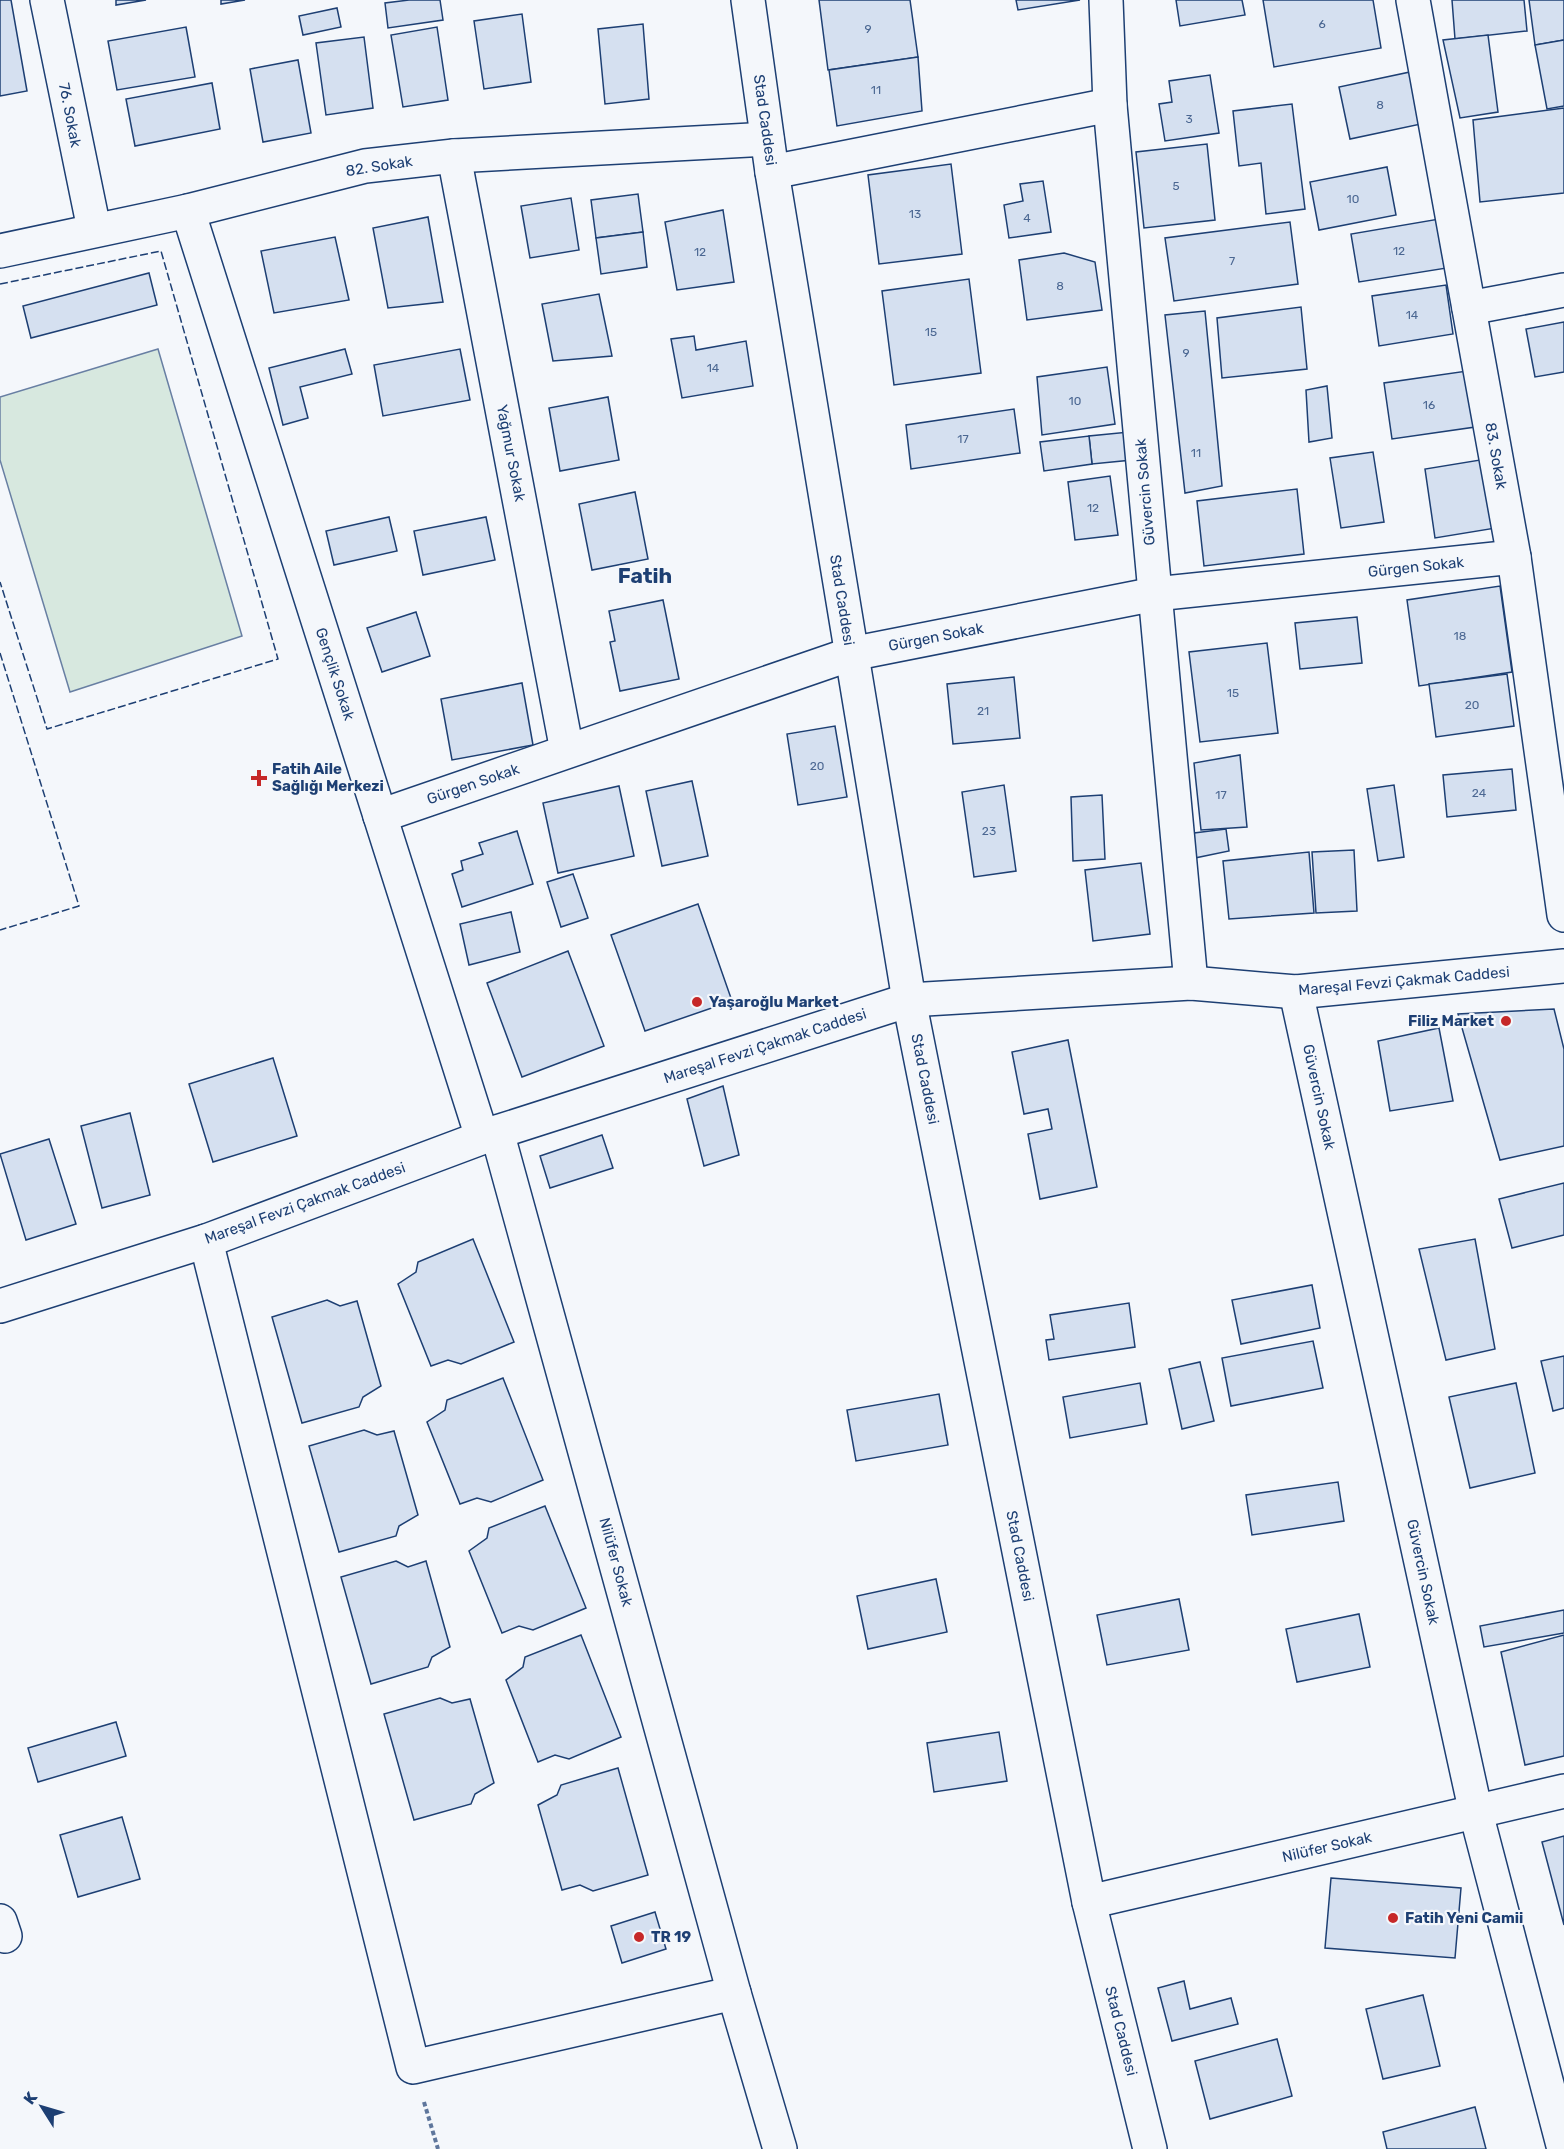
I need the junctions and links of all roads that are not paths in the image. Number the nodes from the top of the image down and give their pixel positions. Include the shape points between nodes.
1 (47, 0) edge
2 (748, 0) edge
3 (1106, 0) edge
4 (1413, 0) edge
5 (1110, 105) junction
6 (767, 139) junction
7 (454, 156) junction
8 (772, 172) junction
9 (188, 211) junction
10 (94, 230) junction
11 (0, 250) edge
12 (1564, 290) edge
13 (1469, 308) junction
14 (1514, 557) junction
15 (1155, 594) junction
16 (851, 654) junction
17 (567, 751) junction
18 (380, 816) junction
19 (1564, 915) edge
20 (1564, 966) edge
21 (1191, 983) junction
22 (1296, 992) junction
23 (909, 1000) junction
24 (490, 1135) junction
25 (206, 1241) junction
26 (0, 1306) edge
27 (1564, 1791) edge
28 (1476, 1813) junction
29 (1089, 1902) junction
30 (734, 1993) junction
31 (780, 2149) edge
32 (1150, 2149) edge
33 (1564, 2149) edge

1 - 10 street, 76. Sokak
2 - 6 street, Stad Caddesi
3 - 5 street, Güvercin Sokak
4 - 13 street, 83. Sokak
5 - 8 street
5 - 15 street, Güvercin Sokak
6 - 7 street, 82. Sokak
6 - 8 street, Stad Caddesi
7 - 9 street, 82. Sokak via 365,166
7 - 17 street, Yağmur Sokak
8 - 16 street, Stad Caddesi
9 - 10 street, 82. Sokak
9 - 18 street, Gençlik Sokak
10 - 11 street, 82. Sokak
12 - 13 street
13 - 14 street, 83. Sokak
14 - 15 street, Gürgen Sokak
14 - 19 street, 83. Sokak
15 - 16 street, Gürgen Sokak
15 - 21 street, Güvercin Sokak
16 - 17 street, Gürgen Sokak
16 - 23 street, Stad Caddesi
17 - 18 street, Gürgen Sokak
18 - 24 street, Gençlik Sokak
20 - 22 street, Mareşal Fevzi Çakmak Caddesi
21 - 22 street, Mareşal Fevzi Çakmak Caddesi
21 - 23 street, Mareşal Fevzi Çakmak Caddesi
22 - 28 street, Güvercin Sokak
23 - 24 street, Mareşal Fevzi Çakmak Caddesi
23 - 29 street, Stad Caddesi
24 - 25 street, Mareşal Fevzi Çakmak Caddesi
24 - 30 street, Nilüfer Sokak
25 - 26 street, Mareşal Fevzi Çakmak Caddesi
25 - 30 street via 413,2067
27 - 28 street, Nilüfer Sokak
28 - 29 street, Nilüfer Sokak
28 - 33 street, Güvercin Sokak
29 - 32 street, Stad Caddesi
30 - 31 street, Nilüfer Sokak

